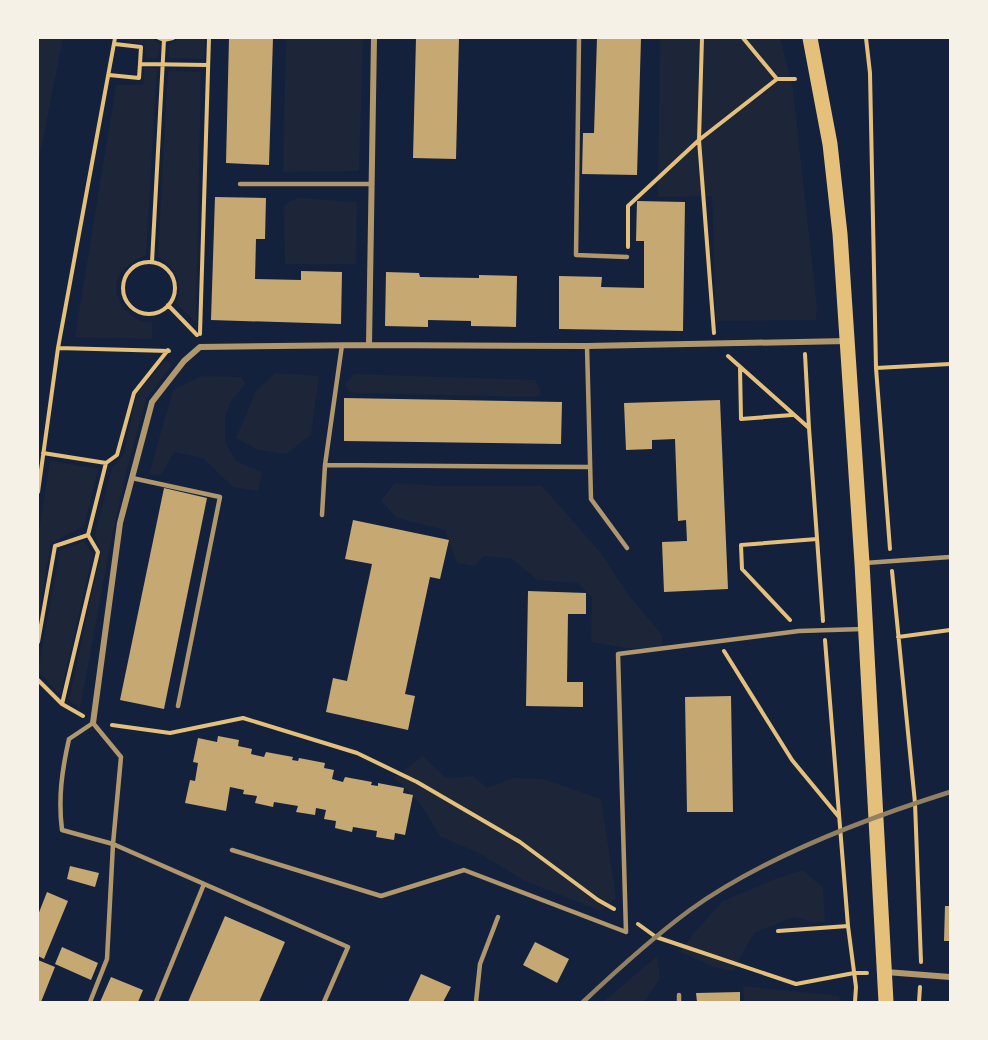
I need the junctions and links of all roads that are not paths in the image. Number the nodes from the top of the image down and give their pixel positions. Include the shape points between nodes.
1 (374, 38) edge
2 (579, 38) edge
3 (810, 38) edge
4 (240, 184) dead end
5 (372, 184) junction
6 (627, 257) road end
7 (848, 341) junction
8 (342, 345) junction
9 (369, 345) junction
10 (587, 346) junction
11 (325, 465) junction
12 (590, 467) junction
13 (132, 478) junction
14 (322, 515) dead end
15 (627, 548) dead end
16 (951, 556) edge
17 (862, 563) junction
18 (866, 629) junction
19 (178, 706) dead end
20 (93, 723) junction
21 (112, 844) junction
22 (232, 850) dead end
23 (204, 884) junction
24 (498, 916) dead end
25 (885, 972) junction
26 (951, 977) edge
27 (679, 995) dead end
28 (90, 1002) edge
29 (156, 1002) edge
30 (324, 1002) edge
31 (476, 1002) edge
32 (679, 1002) edge
33 (886, 1002) edge

1 - 5 street
2 - 6 lane via 576,255
3 - 7 main road via 830,144
4 - 5 lane
5 - 9 street
7 - 10 street
7 - 17 main road
8 - 9 street
8 - 11 lane
8 - 13 street via 200,347 152,402
9 - 10 street
10 - 12 lane
11 - 12 lane
11 - 14 lane
12 - 15 lane via 591,499
13 - 19 lane via 220,496
13 - 20 street via 120,523
16 - 17 lane
17 - 18 main road
18 - 22 lane via 799,630 618,654 626,932 464,870 381,896
18 - 25 main road
20 - 21 lane via 121,757
20 - 21 lane via 69,738 61,777 62,830
21 - 23 lane
21 - 28 lane via 107,959
23 - 29 lane
23 - 30 lane via 348,947
24 - 31 lane via 480,964
25 - 26 street
25 - 33 main road
27 - 32 lane

